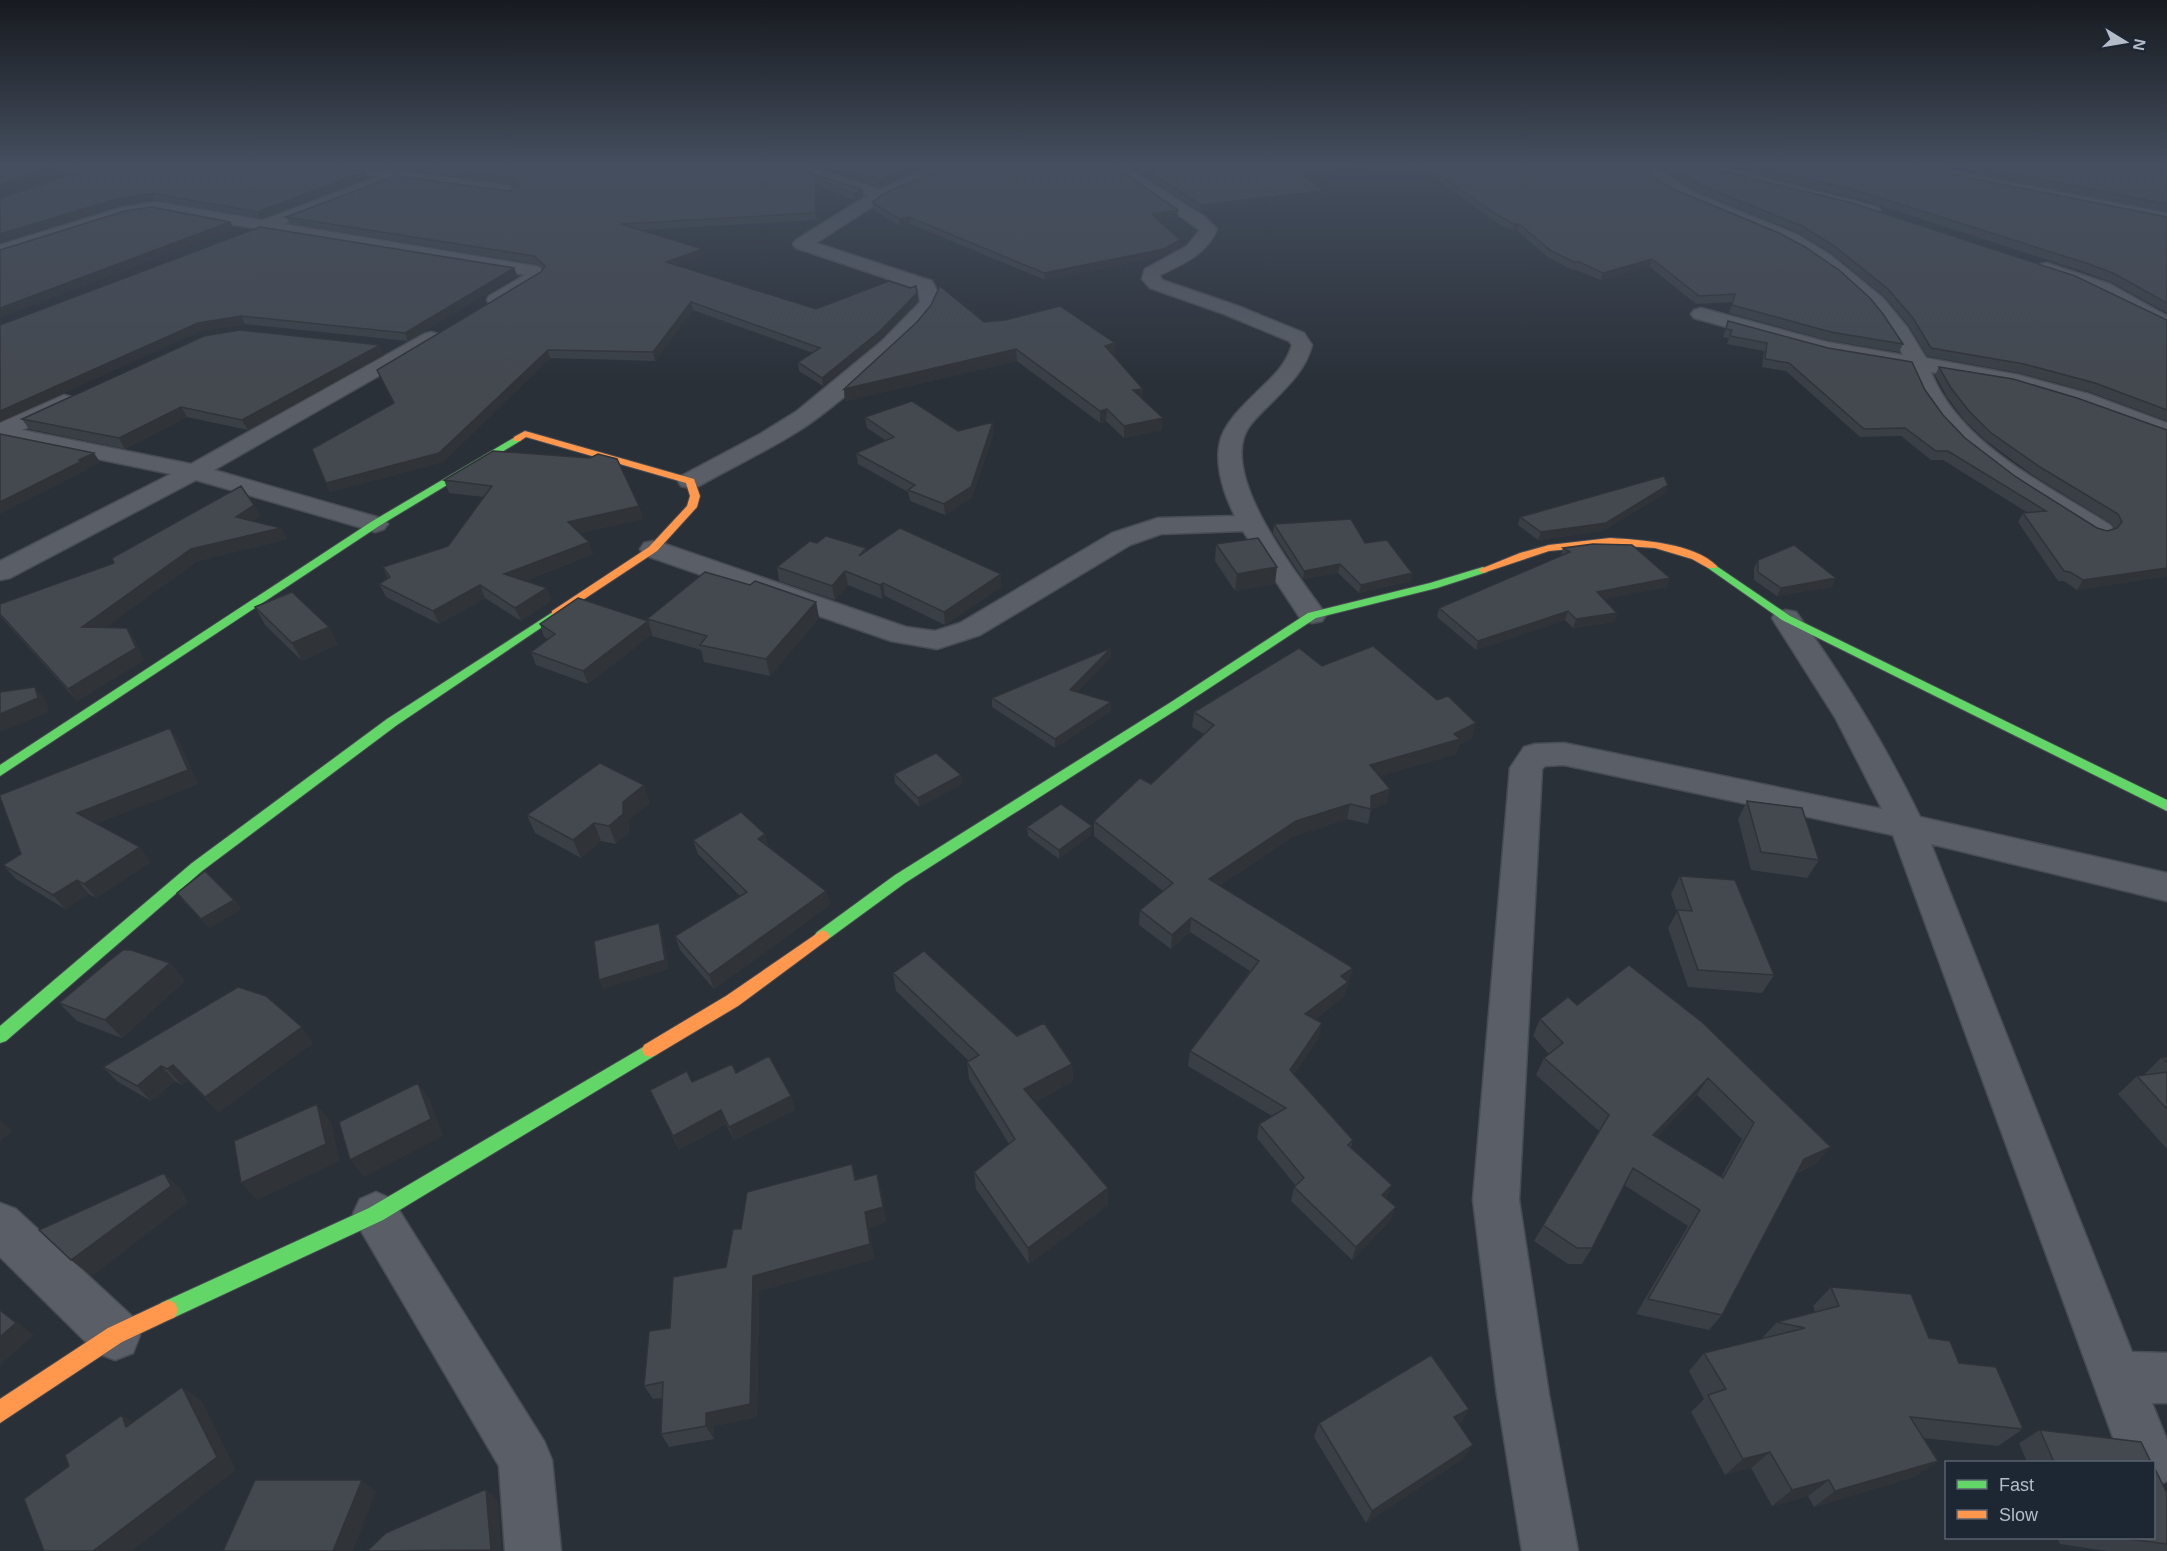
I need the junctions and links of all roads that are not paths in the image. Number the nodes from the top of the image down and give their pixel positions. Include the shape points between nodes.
1 (40, 238) edge
2 (332, 238) edge
3 (810, 238) edge
4 (1206, 238) edge
5 (1802, 238) edge
6 (0, 251) edge
7 (2035, 264) edge
8 (482, 308) edge
9 (1701, 314) dead end
10 (2167, 324) edge
11 (453, 326) edge
12 (380, 345) edge
13 (413, 349) junction
14 (1917, 362) junction
15 (86, 392) edge
16 (0, 431) edge
17 (2167, 431) edge
18 (194, 472) junction
19 (690, 481) junction
20 (1251, 523) junction
21 (375, 524) junction
22 (2102, 530) edge
23 (653, 549) junction
24 (0, 572) edge
25 (1312, 615) junction
26 (1786, 618) junction
27 (0, 771) edge
28 (2167, 806) edge
29 (1907, 826) junction
30 (2167, 887) edge
31 (0, 1035) edge
32 (376, 1214) junction
33 (0, 1225) edge
34 (115, 1335) junction
35 (2117, 1377) junction
36 (2167, 1378) edge
37 (0, 1412) edge
38 (2149, 1461) edge
39 (2155, 1476) edge
40 (2167, 1509) edge
41 (533, 1551) edge
42 (1550, 1551) edge

1 - 6 street
2 - 8 street via 535,271 534,277
3 - 19 street via 801,244 925,285 929,303 835,393 795,424
4 - 20 street via 1181,258 1151,273 1151,279 1297,337 1302,345 1301,353 1281,379 1239,423 1231,442 1235,482
5 - 14 street via 1870,295
7 - 10 street via 2103,288
9 - 14 street via 1825,348
11 - 13 street
12 - 13 street
13 - 18 street
14 - 17 street via 2013,379
14 - 22 street via 1926,389 1961,433 1987,455
15 - 16 street
16 - 18 street
18 - 21 street
18 - 24 street
19 - 21 street via 525,434
19 - 23 street via 695,496 692,507
20 - 23 street via 1158,526 1131,536 970,629 937,640 901,635
20 - 25 street
21 - 27 street
23 - 31 street via 392,722 197,867
25 - 26 street via 1433,586 1550,548 1590,543 1643,544 1678,550 1703,560
25 - 32 street via 900,879 732,1001
26 - 28 street
26 - 29 street via 1850,713
29 - 30 street
29 - 35 street
29 - 42 street via 1564,754 1535,755 1526,768 1496,1200
32 - 34 street
32 - 41 street via 525,1460
33 - 34 street
34 - 37 street
35 - 36 street
35 - 38 street
39 - 40 street

